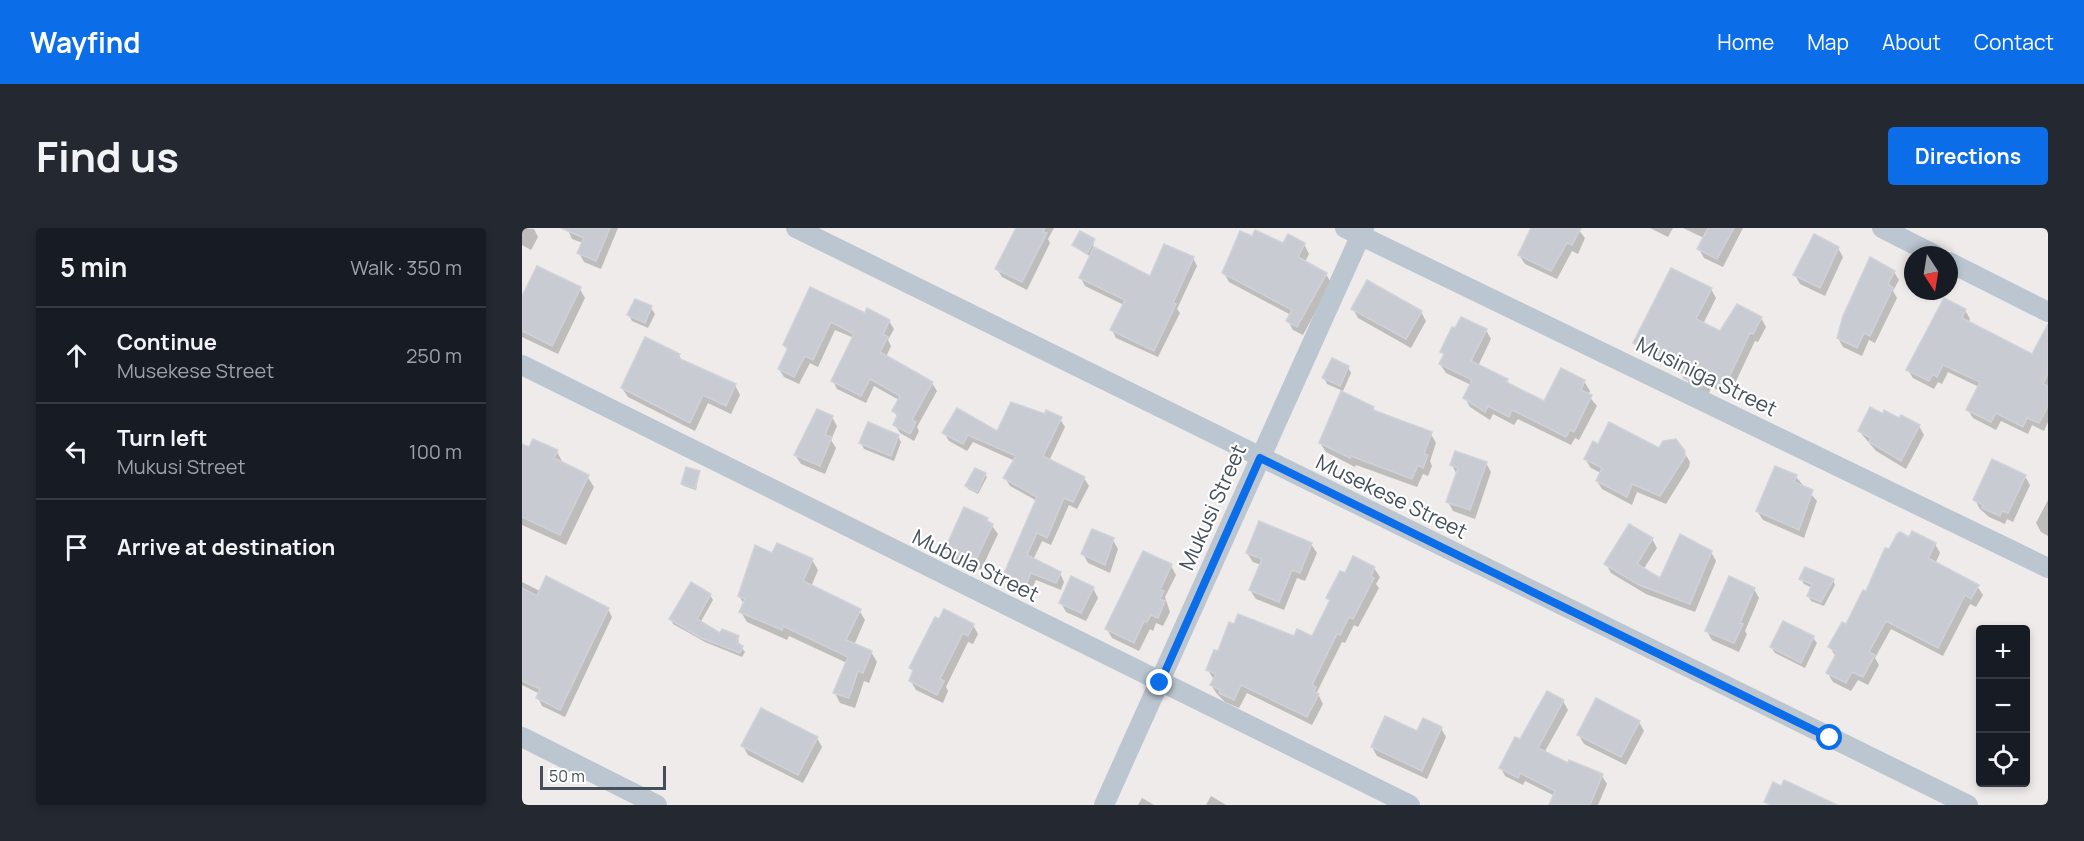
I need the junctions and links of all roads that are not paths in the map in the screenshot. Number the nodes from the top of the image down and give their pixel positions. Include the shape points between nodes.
1 (796, 228) edge
2 (1882, 228) edge
3 (1357, 230) edge
4 (1913, 235) edge
5 (1925, 246) edge
6 (1958, 267) edge
7 (2048, 312) edge
8 (522, 365) edge
9 (1260, 458) junction
10 (2048, 568) edge
11 (1160, 683) junction
12 (522, 738) edge
13 (618, 797) edge
14 (657, 805) edge
15 (1104, 805) edge
16 (1410, 805) edge
17 (1968, 805) edge

1 - 9 street, Musekese Street
2 - 4 street
3 - 9 street, Mukusi Street
3 - 10 street, Musiniga Street
4 - 5 street
6 - 7 street
8 - 11 street, Mubula Street
9 - 11 street, Mukusi Street
9 - 17 street, Musekese Street
11 - 15 street, Mukusi Street
11 - 16 street, Mubula Street
12 - 13 street
13 - 14 street

